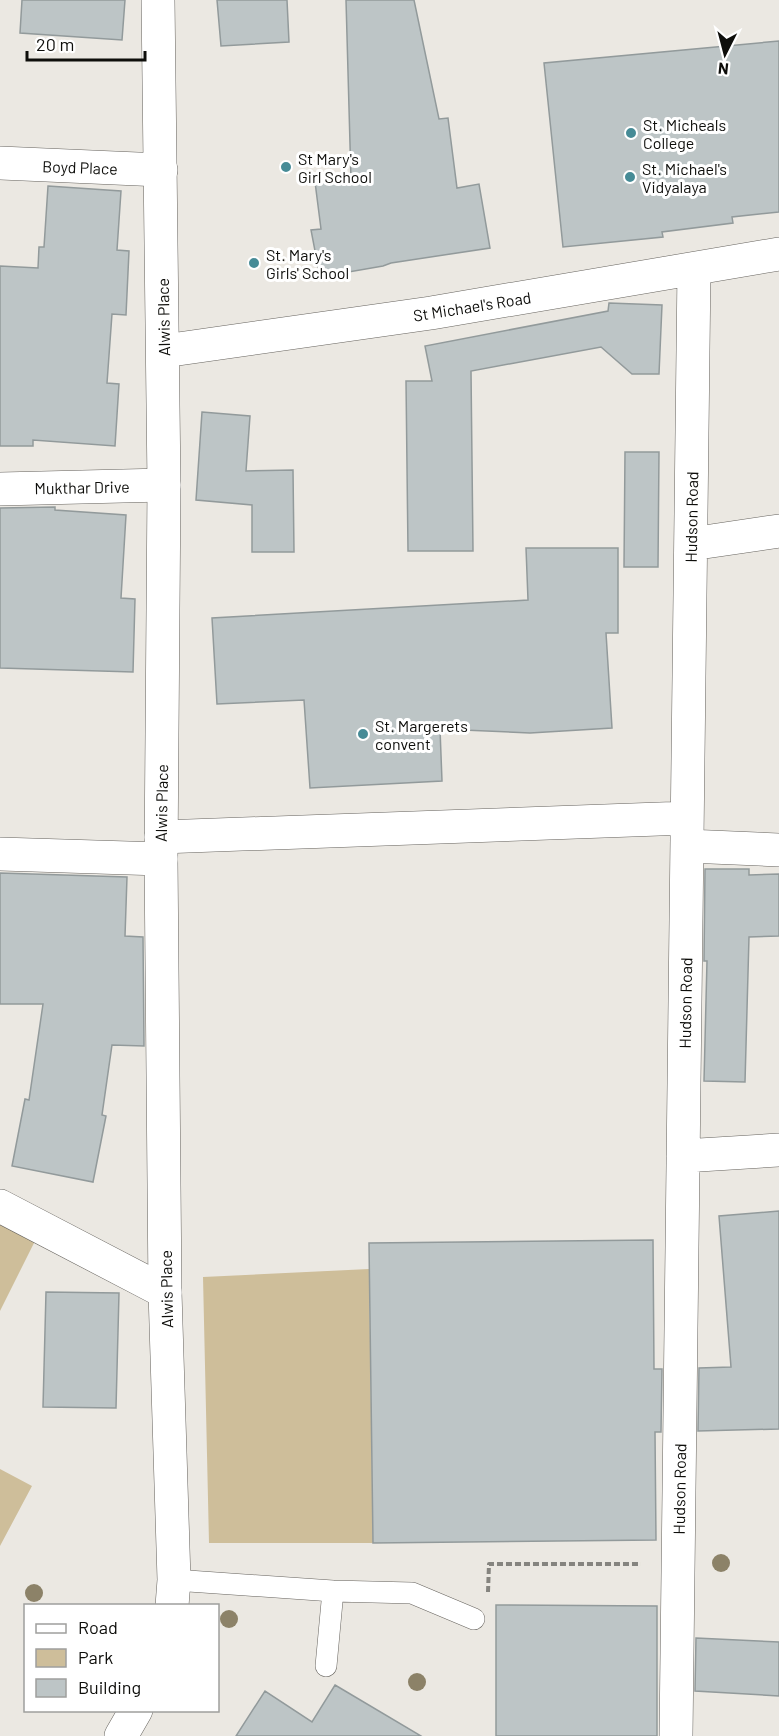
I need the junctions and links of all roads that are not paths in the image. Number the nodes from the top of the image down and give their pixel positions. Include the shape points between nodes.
1 (158, 0) edge
2 (0, 163) edge
3 (161, 170) junction
4 (779, 254) edge
5 (694, 269) junction
6 (164, 351) junction
7 (164, 484) junction
8 (0, 489) edge
9 (779, 531) edge
10 (691, 544) junction
11 (687, 832) junction
12 (161, 848) junction
13 (779, 850) edge
14 (0, 854) edge
15 (779, 1150) edge
16 (683, 1156) junction
17 (0, 1206) edge
18 (165, 1292) junction
19 (333, 1591) junction
20 (173, 1593) edge
21 (474, 1619) road end
22 (326, 1666) dead end
23 (135, 1712) edge
24 (121, 1736) edge
25 (676, 1736) edge

1 - 3 street, Alwis Place
2 - 3 street, Boyd Place
3 - 6 street, Alwis Place
4 - 5 street, St Michael's Road
5 - 6 street, St Michael's Road via 431,313
5 - 10 street, Hudson Road
6 - 7 street, Alwis Place
7 - 8 street, Mukthar Drive
7 - 12 street, Alwis Place
9 - 10 street
10 - 11 street, Hudson Road
11 - 12 street
11 - 13 street
11 - 16 street, Hudson Road
12 - 14 street
12 - 18 street, Alwis Place
15 - 16 street
16 - 25 street, Hudson Road
17 - 18 street
18 - 20 street, Alwis Place
19 - 20 lane
19 - 21 lane via 412,1593
19 - 22 lane
23 - 24 street

